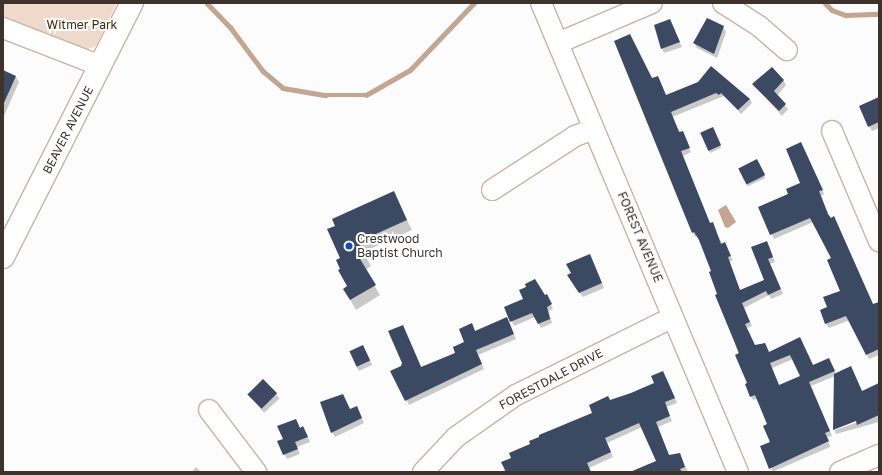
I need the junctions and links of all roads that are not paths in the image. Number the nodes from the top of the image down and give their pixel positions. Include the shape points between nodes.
1 (132, 3) edge
2 (541, 3) edge
3 (652, 3) edge
4 (723, 3) edge
5 (3, 28) edge
6 (558, 43) junction
7 (787, 50) dead end
8 (101, 66) junction
9 (594, 129) junction
10 (832, 131) dead end
11 (492, 190) dead end
12 (879, 240) edge
13 (3, 257) edge
14 (673, 317) junction
15 (209, 410) dead end
16 (879, 455) edge
17 (256, 472) edge
18 (423, 472) edge
19 (738, 472) edge
20 (840, 472) edge

1 - 8 main road, BEAVER AVENUE
2 - 6 street, FOREST AVENUE
3 - 6 street
4 - 7 street via 759,26
5 - 8 street
6 - 9 street, FOREST AVENUE
8 - 13 main road, BEAVER AVENUE
9 - 11 street via 575,136
9 - 14 street, FOREST AVENUE
10 - 12 street
14 - 18 street, FORESTDALE DRIVE via 516,394 456,438
14 - 19 street, FOREST AVENUE
15 - 17 street
16 - 20 street

